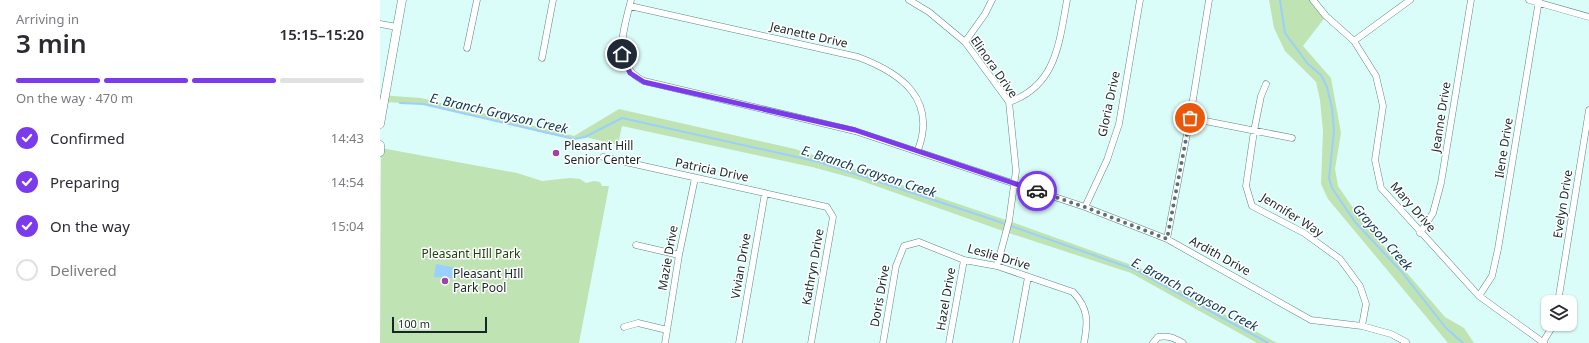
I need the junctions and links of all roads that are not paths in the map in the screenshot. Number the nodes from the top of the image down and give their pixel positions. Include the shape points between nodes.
1 (402, 0) edge
2 (477, 0) edge
3 (553, 0) edge
4 (909, 0) edge
5 (992, 0) edge
6 (1067, 0) edge
7 (1140, 0) edge
8 (1209, 0) edge
9 (1313, 0) edge
10 (1410, 0) edge
11 (1472, 0) edge
12 (1530, 0) edge
13 (1539, 1) edge
14 (630, 3) edge
15 (1589, 18) edge
16 (380, 24) edge
17 (397, 27) junction
18 (1354, 41) junction
19 (965, 42) junction
20 (467, 48) dead end
21 (542, 58) dead end
22 (1266, 84) dead end
23 (1009, 102) junction
24 (1589, 110) edge
25 (1190, 118) junction
26 (380, 124) edge
27 (1254, 131) junction
28 (1292, 138) dead end
29 (380, 145) edge
30 (918, 150) junction
31 (380, 152) edge
32 (603, 158) dead end
33 (695, 178) junction
34 (1015, 184) junction
35 (766, 193) junction
36 (816, 205) joint
37 (1085, 207) junction
38 (1420, 233) junction
39 (1167, 239) junction
40 (919, 242) joint
41 (636, 245) dead end
42 (679, 255) junction
43 (964, 260) junction
44 (997, 266) junction
45 (1028, 276) junction
46 (1559, 295) edge
47 (1479, 296) junction
48 (1362, 326) junction
49 (624, 327) dead end
50 (667, 330) junction
51 (1550, 331) edge
52 (1406, 342) edge
53 (1543, 342) edge
54 (665, 343) edge
55 (739, 343) edge
56 (811, 343) edge
57 (883, 343) edge
58 (949, 343) edge
59 (1016, 343) edge
60 (1084, 343) edge
61 (1153, 343) edge
62 (1182, 343) edge

1 - 17 main road
2 - 20 street
3 - 21 street
4 - 19 street, Elinora Drive via 929,12
5 - 19 street
6 - 23 street via 1060,43 1050,67 1037,87 1023,97
7 - 37 street, Gloria Drive via 1119,124 1107,160
8 - 25 street
9 - 18 street, Mary Drive via 1326,16
10 - 18 street
11 - 38 street, Jeanne Drive via 1441,183 1433,212
12 - 13 street
13 - 15 street
13 - 47 street, Ilene Drive via 1498,250 1492,276
14 - 30 street, Jeanette Drive via 876,63 904,82 917,98 923,117
14 - 30 street, Ardith Drive via 622,54 630,73 644,82 855,130
16 - 17 street
17 - 26 main road
18 - 38 street, Mary Drive via 1376,76 1383,106 1375,160 1381,188
19 - 23 street, Elinora Drive
22 - 27 street, Jennifer Way
23 - 34 street, Elinora Drive
24 - 46 street, Evelyn Drive
25 - 27 street
25 - 39 street
27 - 28 street
27 - 48 street, Jennifer Way via 1246,186 1252,206 1304,233 1340,259 1360,286 1366,304
29 - 31 main road
30 - 34 street, Ardith Drive
32 - 33 street, Patricia Drive
33 - 35 street, Patricia Drive
33 - 42 street, Mazie Drive
34 - 37 street, Ardith Drive
34 - 44 street, Elinora Drive via 1009,221
35 - 36 street, Patricia Drive
35 - 55 street, Vivian Drive
36 - 56 street, Kathryn Drive via 827,207 833,217
37 - 39 street, Ardith Drive
38 - 47 street, Mary Drive
39 - 48 street, Ardith Drive via 1311,320
40 - 43 street, Leslie Drive
40 - 57 street, Doris Drive via 904,246 896,266
41 - 42 street
42 - 50 street, Mazie Drive
43 - 44 street, Leslie Drive
43 - 58 street, Hazel Drive
44 - 45 street, Leslie Drive
45 - 59 street
45 - 60 street, Leslie Drive via 1073,292 1082,302 1086,311
47 - 53 street, Mary Drive
48 - 52 street, Ardith Drive via 1391,334
49 - 50 street via 638,323
50 - 54 street, Mazie Drive
51 - 53 street
61 - 62 street via 1158,337 1165,336

